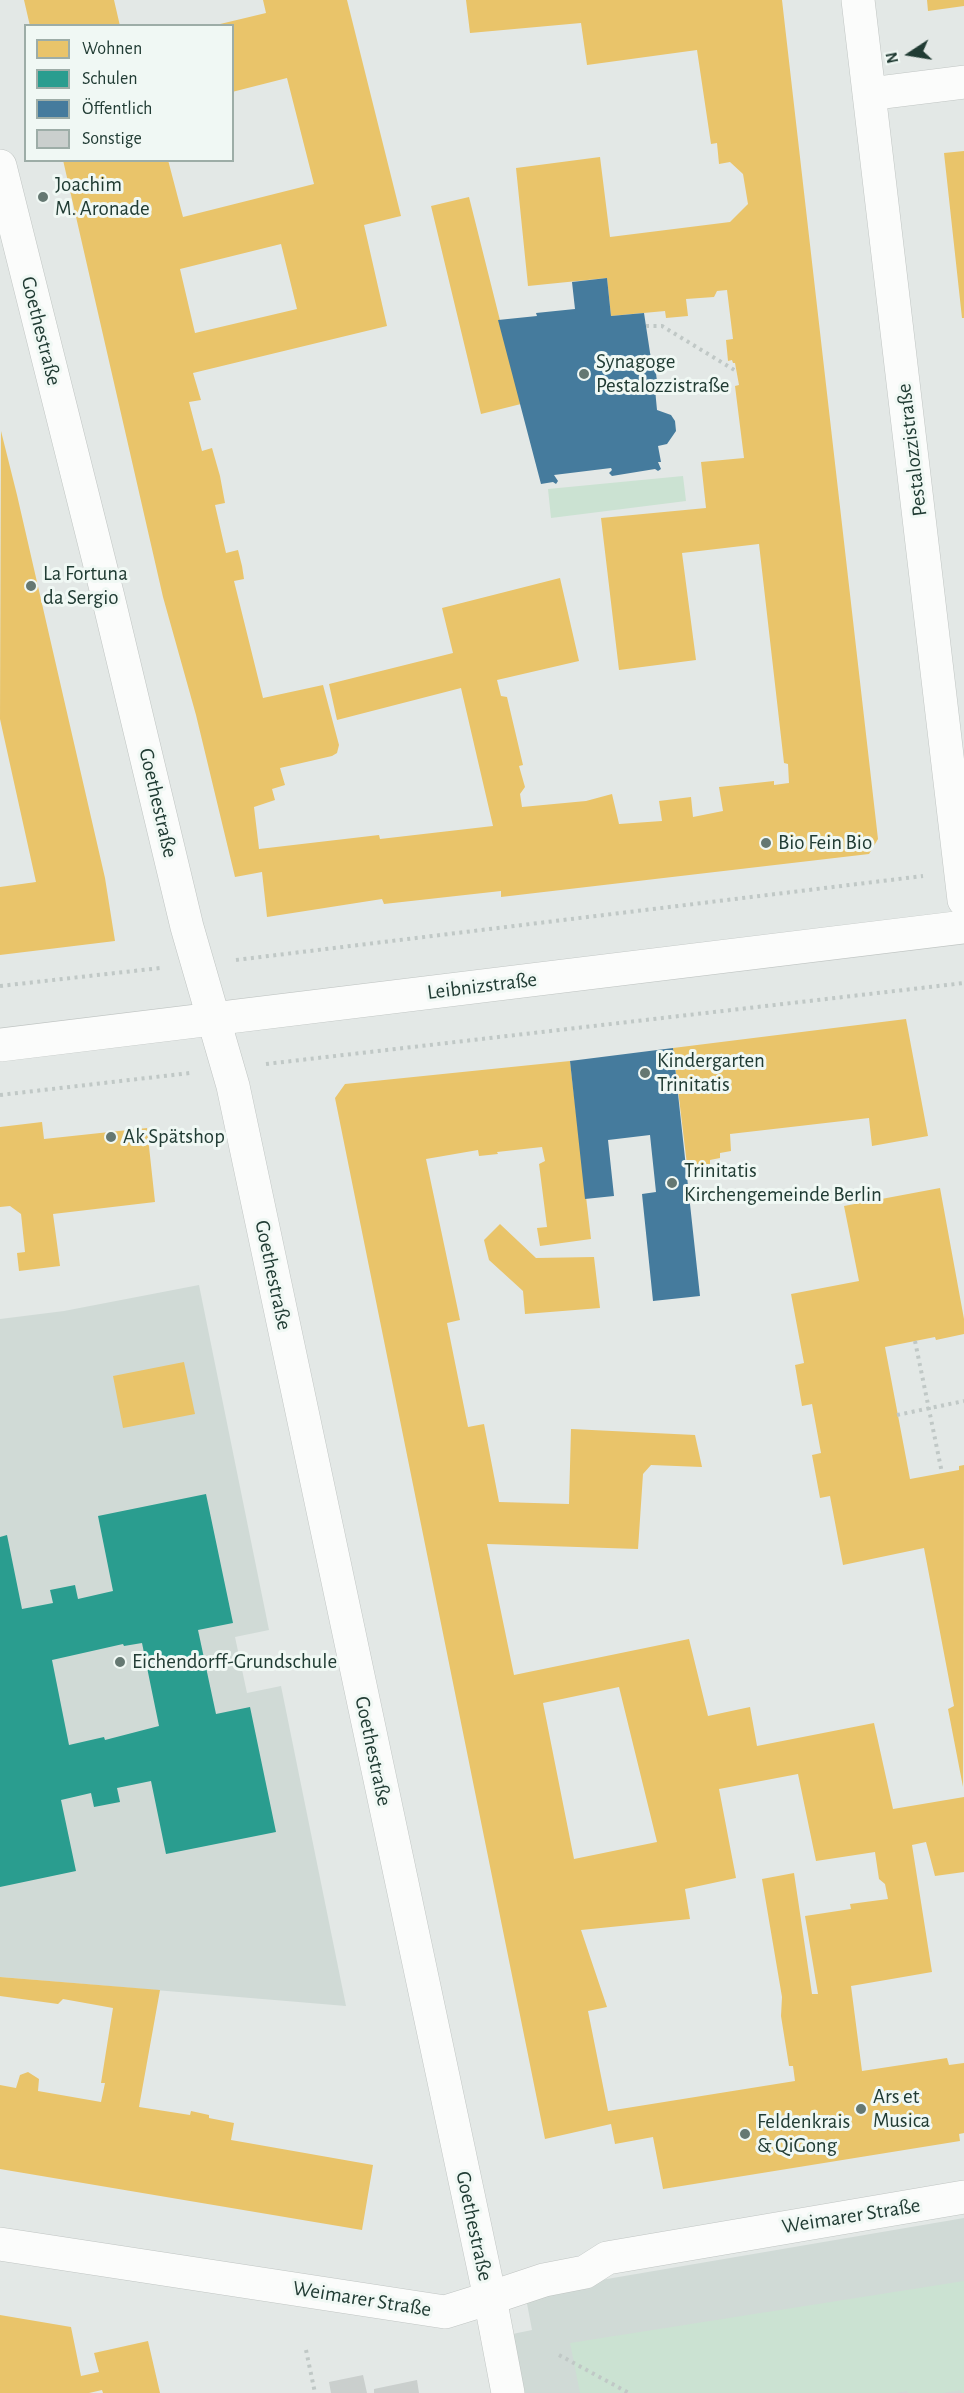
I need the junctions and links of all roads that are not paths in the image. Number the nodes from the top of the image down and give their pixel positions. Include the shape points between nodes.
1 (858, 0) edge
2 (964, 82) edge
3 (869, 94) junction
4 (1, 176) edge
5 (964, 900) edge
6 (964, 927) edge
7 (214, 1019) junction
8 (0, 1045) edge
9 (964, 2197) edge
10 (0, 2244) edge
11 (490, 2298) junction
12 (508, 2393) edge

1 - 3 street, Pestalozzistraße
2 - 3 street
3 - 5 street, Pestalozzistraße
4 - 7 street, Goethestraße via 187,927
6 - 7 street, Leibnizstraße
7 - 8 street, Leibnizstraße
7 - 11 street, Goethestraße via 233,1086
9 - 11 street, Weimarer Straße via 607,2258 585,2272 544,2280
10 - 11 street, Weimarer Straße via 445,2312
11 - 12 street, Goethestraße

